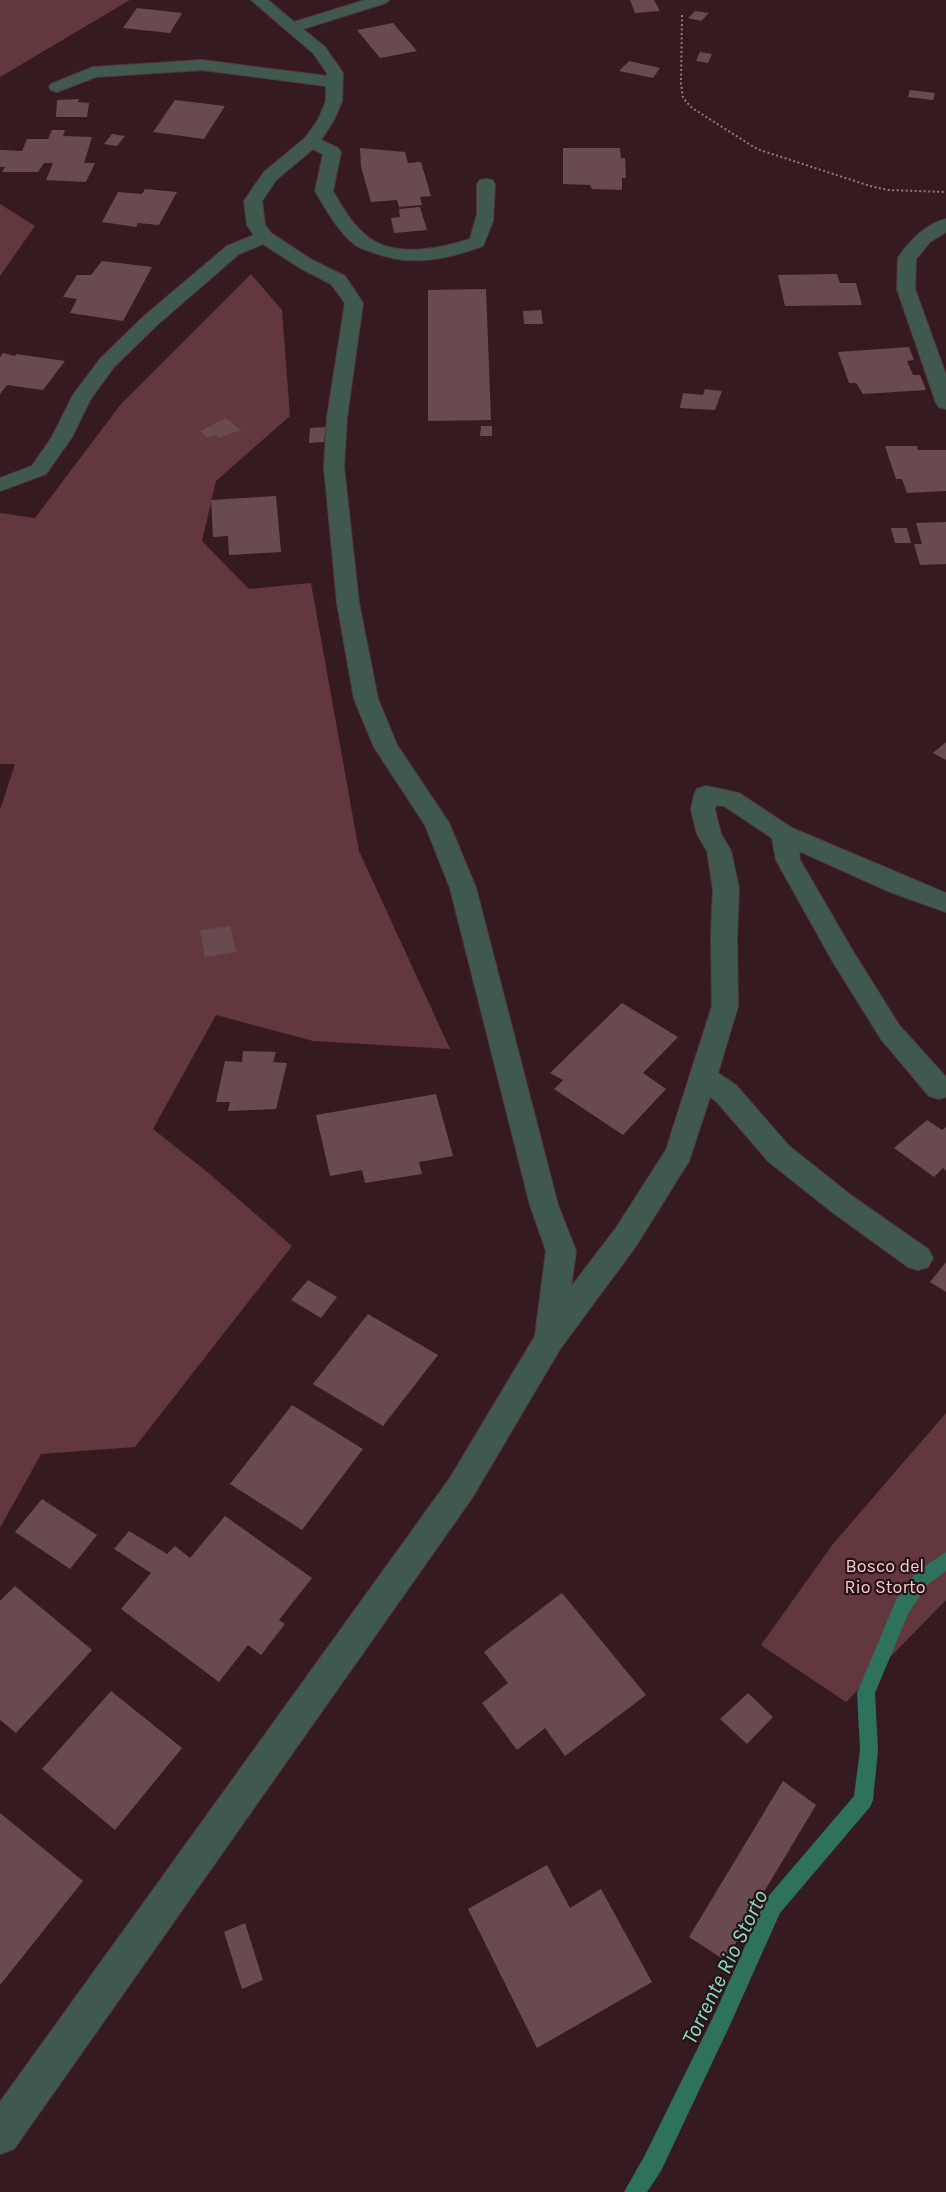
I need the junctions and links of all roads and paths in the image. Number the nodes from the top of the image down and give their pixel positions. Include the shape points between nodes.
1 (259, 0) edge
2 (381, 0) edge
3 (682, 15) dead end
4 (293, 27) junction
5 (335, 82) junction
6 (57, 87) dead end
7 (311, 142) junction
8 (486, 184) dead end
9 (946, 192) edge
10 (946, 224) edge
11 (256, 240) junction
12 (946, 402) edge
13 (0, 485) edge
14 (783, 834) junction
15 (946, 903) edge
16 (704, 1078) junction
17 (939, 1088) dead end
18 (918, 1258) dead end
19 (549, 1340) junction
20 (0, 2135) edge

1 - 4 street
2 - 4 street
3 - 9 path via 681,84 684,98 702,116 757,149 870,186 888,190
4 - 5 street via 319,50 335,73
5 - 6 street via 202,65 93,72
5 - 7 street via 334,102
7 - 8 street via 332,152 324,192 337,212 362,242 389,254 422,256 460,249 477,242 487,209
7 - 11 street via 270,176 253,201
10 - 12 street via 924,238 907,258 906,289
11 - 13 street via 226,256 107,363 80,399 62,437 39,470
11 - 19 street via 338,280 354,303 337,417 334,467 348,603 364,690 386,747 437,824 463,888 544,1205 561,1251
14 - 15 street
14 - 16 street via 730,799 706,795 703,810 709,834 719,851 726,889 725,1006
14 - 17 street via 788,860 847,962 890,1032
16 - 18 street via 726,1093 779,1154
16 - 19 street via 679,1153 626,1237
19 - 20 street via 461,1488

